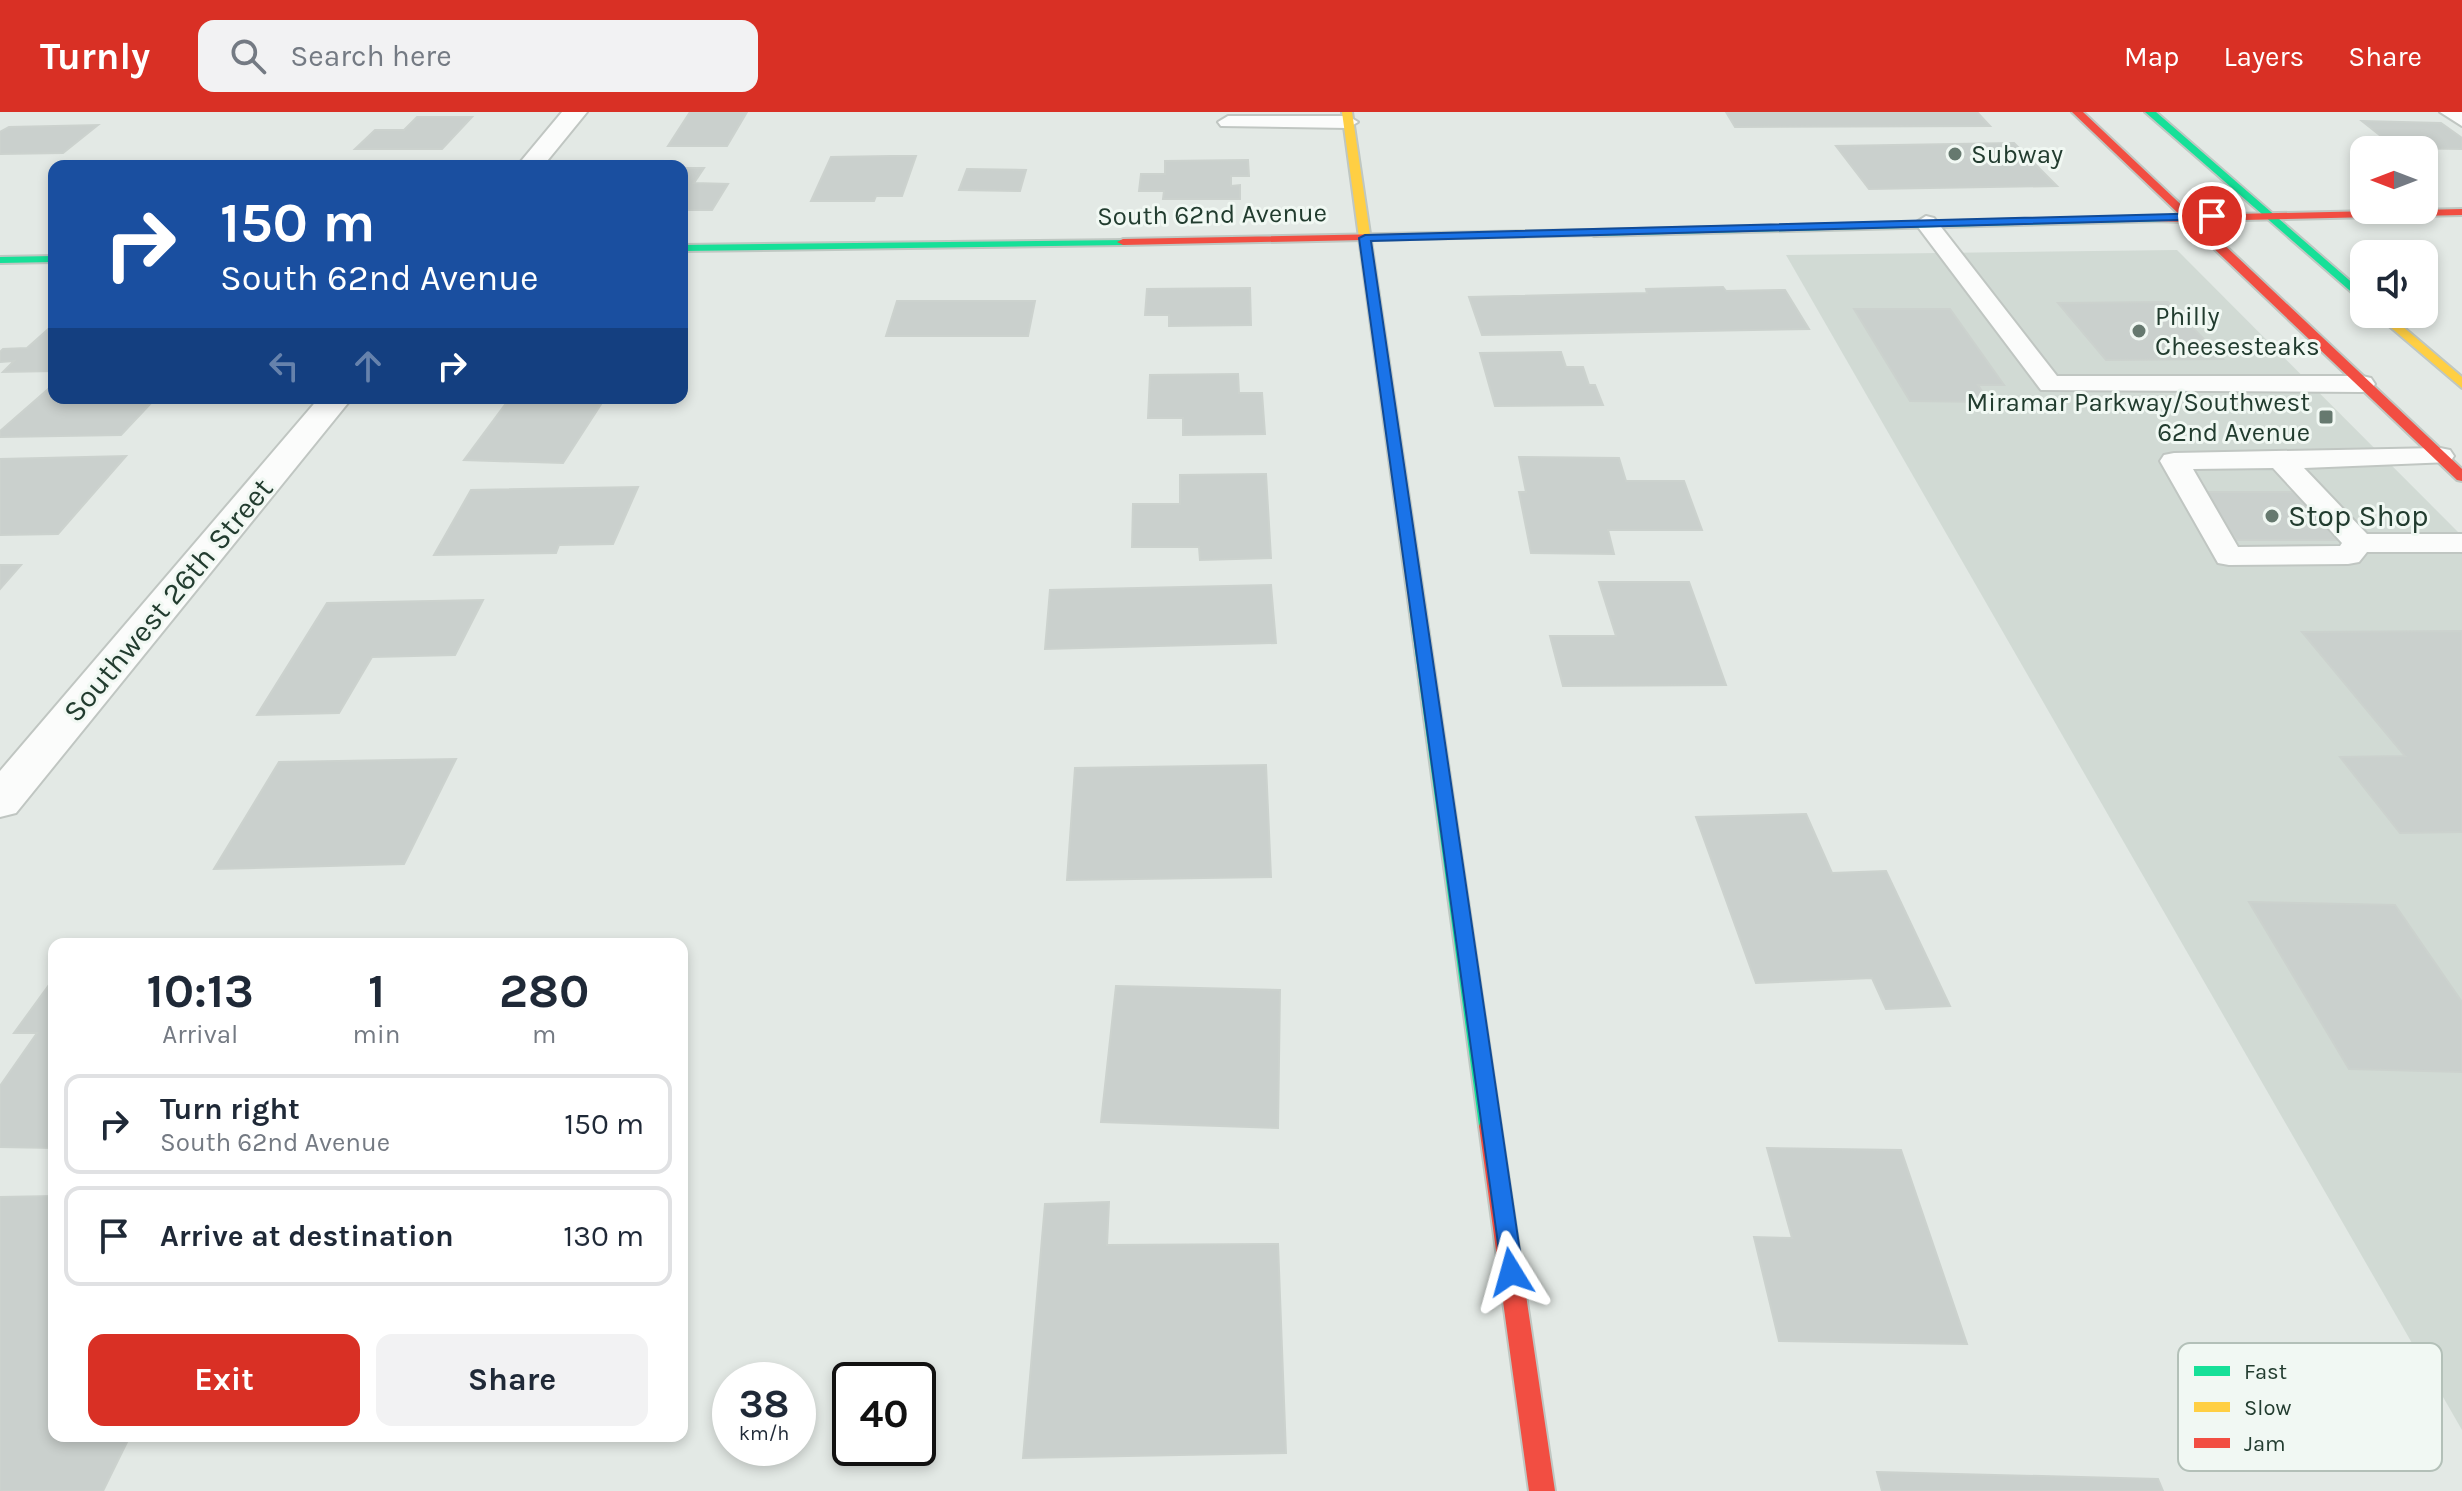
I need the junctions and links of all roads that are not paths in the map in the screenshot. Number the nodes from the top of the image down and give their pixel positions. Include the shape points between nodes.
1 (575, 112) edge
2 (2077, 112) edge
3 (2150, 112) edge
4 (2450, 112) edge
5 (1348, 117) edge
6 (2462, 120) edge
7 (1228, 122) dead end
8 (535, 160) edge
9 (2462, 212) edge
10 (2268, 215) junction
11 (2185, 217) junction
12 (1926, 223) junction
13 (1365, 238) junction
14 (688, 248) edge
15 (48, 259) edge
16 (0, 260) edge
17 (2350, 287) edge
18 (2398, 328) edge
19 (2457, 375) edge
20 (2362, 384) junction
21 (331, 404) edge
22 (2440, 456) junction
23 (2281, 460) junction
24 (2462, 477) edge
25 (2359, 543) junction
26 (2462, 543) edge
27 (0, 801) edge
28 (1542, 1491) edge

1 - 8 street
2 - 11 street
3 - 10 street
4 - 6 lane
5 - 7 lane
5 - 13 street
9 - 10 street, South 62nd Avenue
10 - 11 street, South 62nd Avenue
10 - 17 street
11 - 12 street, South 62nd Avenue
11 - 20 street
12 - 13 street, South 62nd Avenue
12 - 20 lane via 2050,384
13 - 14 street, South 62nd Avenue
13 - 28 street
15 - 16 street
18 - 19 street
20 - 22 street
21 - 27 street, Southwest 26th Street
22 - 23 lane
22 - 24 street
23 - 25 lane
23 - 25 lane via 2174,461 2229,556 2348,555
25 - 26 lane

